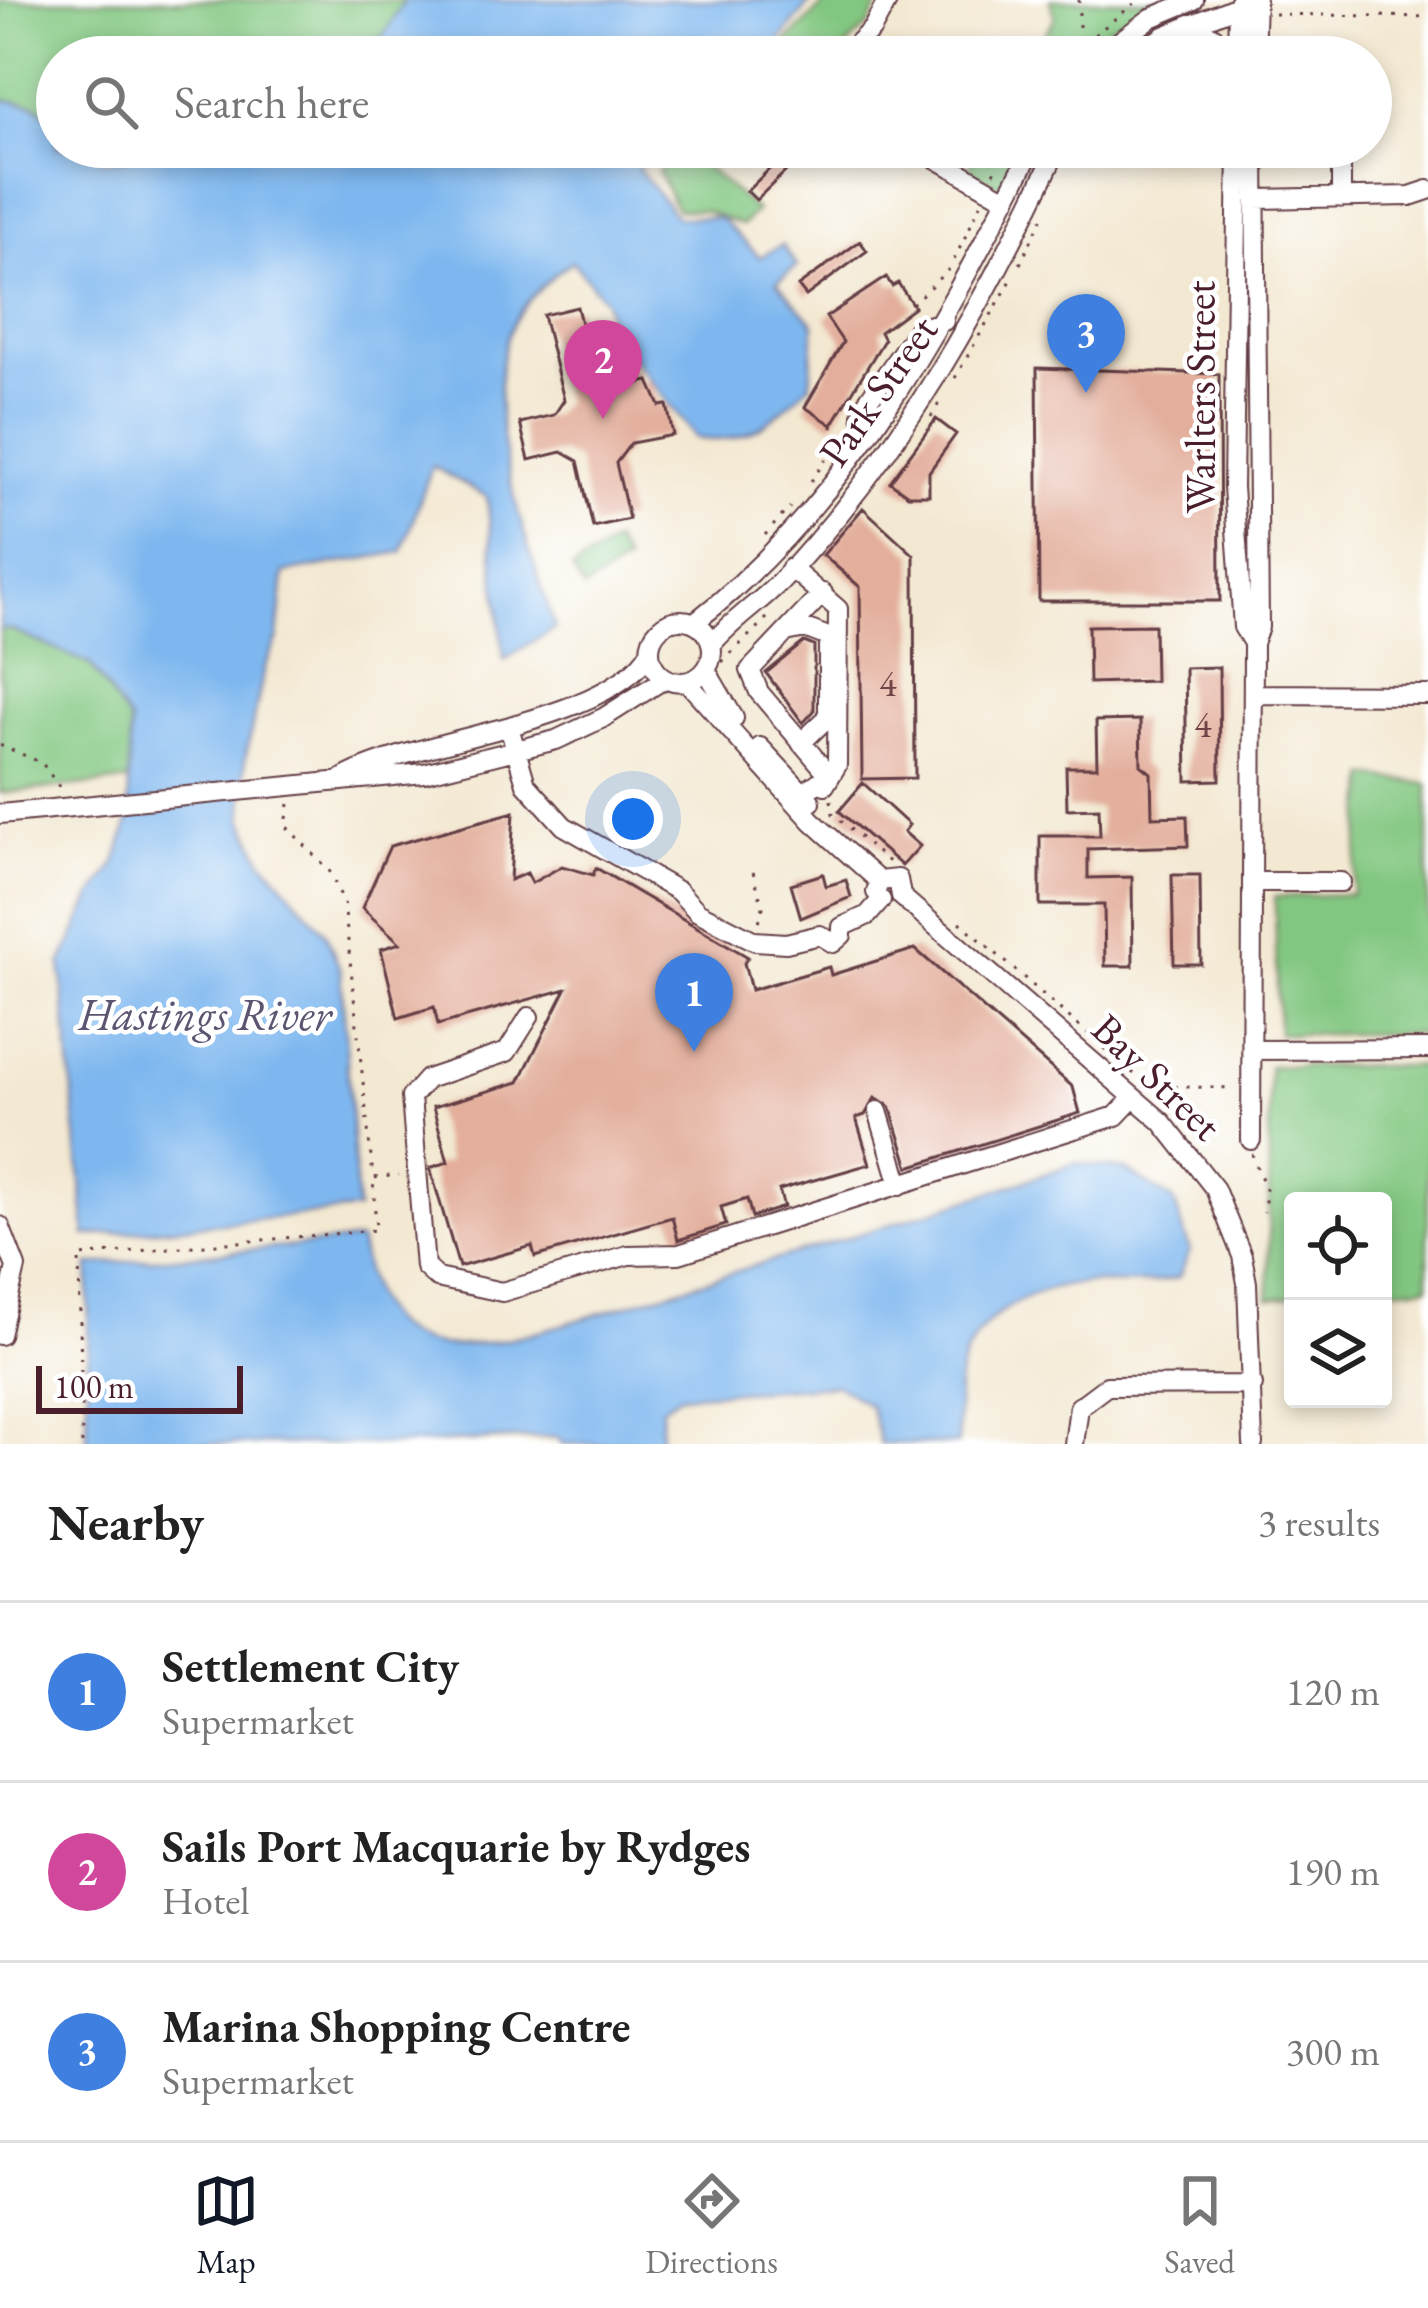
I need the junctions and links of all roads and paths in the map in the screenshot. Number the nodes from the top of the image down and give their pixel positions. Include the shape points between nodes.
1 (888, 0) edge
2 (1079, 0) edge
3 (1139, 0) edge
4 (1194, 0) edge
5 (1255, 5) edge
6 (1428, 17) edge
7 (1269, 22) dead end
8 (1190, 24) junction
9 (865, 36) edge
10 (1079, 36) edge
11 (1091, 36) edge
12 (1126, 36) edge
13 (1170, 36) edge
14 (1212, 36) edge
15 (1245, 36) edge
16 (1254, 36) edge
17 (952, 168) edge
18 (997, 168) edge
19 (1023, 168) edge
20 (1048, 168) edge
21 (1238, 168) edge
22 (1255, 168) edge
23 (1341, 168) edge
24 (989, 182) dead end
25 (1428, 190) edge
26 (985, 198) dead end
27 (1341, 198) junction
28 (1255, 199) junction
29 (1006, 200) junction
30 (912, 304) dead end
31 (988, 325) dead end
32 (971, 356) dead end
33 (832, 425) dead end
34 (804, 491) dead end
35 (795, 504) dead end
36 (761, 545) dead end
37 (791, 568) junction
38 (823, 593) junction
39 (695, 622) junction
40 (796, 630) junction
41 (1253, 643) junction
42 (712, 644) junction
43 (650, 651) junction
44 (706, 670) junction
45 (666, 678) junction
46 (687, 682) junction
47 (1253, 694) junction
48 (1428, 694) edge
49 (509, 727) junction
50 (801, 742) junction
51 (0, 745) edge
52 (516, 753) junction
53 (829, 775) junction
54 (340, 780) junction
55 (64, 794) dead end
56 (815, 797) junction
57 (291, 799) dead end
58 (0, 814) edge
59 (900, 871) dead end
60 (753, 872) dead end
61 (1252, 882) junction
62 (1341, 882) dead end
63 (882, 887) junction
64 (960, 922) dead end
65 (755, 941) junction
66 (529, 1017) dead end
67 (1428, 1049) edge
68 (1255, 1050) junction
69 (1253, 1088) junction
70 (1133, 1098) junction
71 (878, 1111) dead end
72 (1251, 1140) joint
73 (399, 1175) dead end
74 (373, 1178) junction
75 (900, 1185) junction
76 (1264, 1212) dead end
77 (0, 1226) edge
78 (0, 1335) edge
79 (1253, 1385) junction
80 (82, 1444) edge
81 (1075, 1444) edge
82 (1253, 1444) edge

1 - 9 street
2 - 10 path
3 - 11 path
4 - 12 street
5 - 6 path
5 - 7 path
5 - 8 street
5 - 15 street
5 - 16 street
8 - 13 street
8 - 14 street
17 - 29 street
18 - 24 path
19 - 29 street, Park Street
20 - 37 street, Park Street via 945,365
21 - 41 street, Warlters Street via 1232,487 1243,627
22 - 28 street, Warlters Street
23 - 27 street
25 - 27 street
26 - 30 path via 953,265
27 - 28 street
28 - 41 street, Warlters Street
29 - 39 street, Park Street via 944,321 868,434 773,551
31 - 32 path
33 - 34 path via 834,448
35 - 36 path via 780,512
37 - 38 street
37 - 42 street, Park Street
38 - 40 street
38 - 53 street via 838,609 841,647 837,765
39 - 42 street
39 - 43 street via 664,624
40 - 50 street via 827,637 828,717
40 - 50 street via 750,670
41 - 47 street, Warlters Street
42 - 44 street
43 - 45 street
43 - 49 street via 618,682
44 - 46 street
44 - 56 street, Bay Street via 736,720
45 - 46 street
45 - 52 street via 603,718
46 - 63 street, Bay Street
47 - 48 street
47 - 61 street, Warlters Street
49 - 52 street
49 - 54 street via 367,764
50 - 53 street
51 - 55 path via 42,764
52 - 54 street
52 - 65 street via 526,784 563,826
53 - 56 street
54 - 58 street
56 - 59 path
56 - 63 street, Bay Street
57 - 74 path via 286,826 329,870 344,903
60 - 65 path via 763,907
61 - 62 street
61 - 68 street, Warlters Street
63 - 65 street via 868,915 842,926 833,943 820,935
63 - 70 street, Bay Street
64 - 69 path via 1148,1086
66 - 75 street via 507,1052 427,1078 411,1097 424,1263 437,1278 512,1290 628,1255 679,1254
67 - 68 street
68 - 69 street, Warlters Street
69 - 72 street, Warlters Street
70 - 75 street via 1116,1115
70 - 79 street, Bay Street via 1186,1148 1226,1212 1244,1264
71 - 75 street
72 - 76 path
73 - 74 path
74 - 80 path via 376,1230 79,1256
77 - 78 street via 16,1267
79 - 81 street via 1108,1386 1079,1407
79 - 82 street, Bay Street

